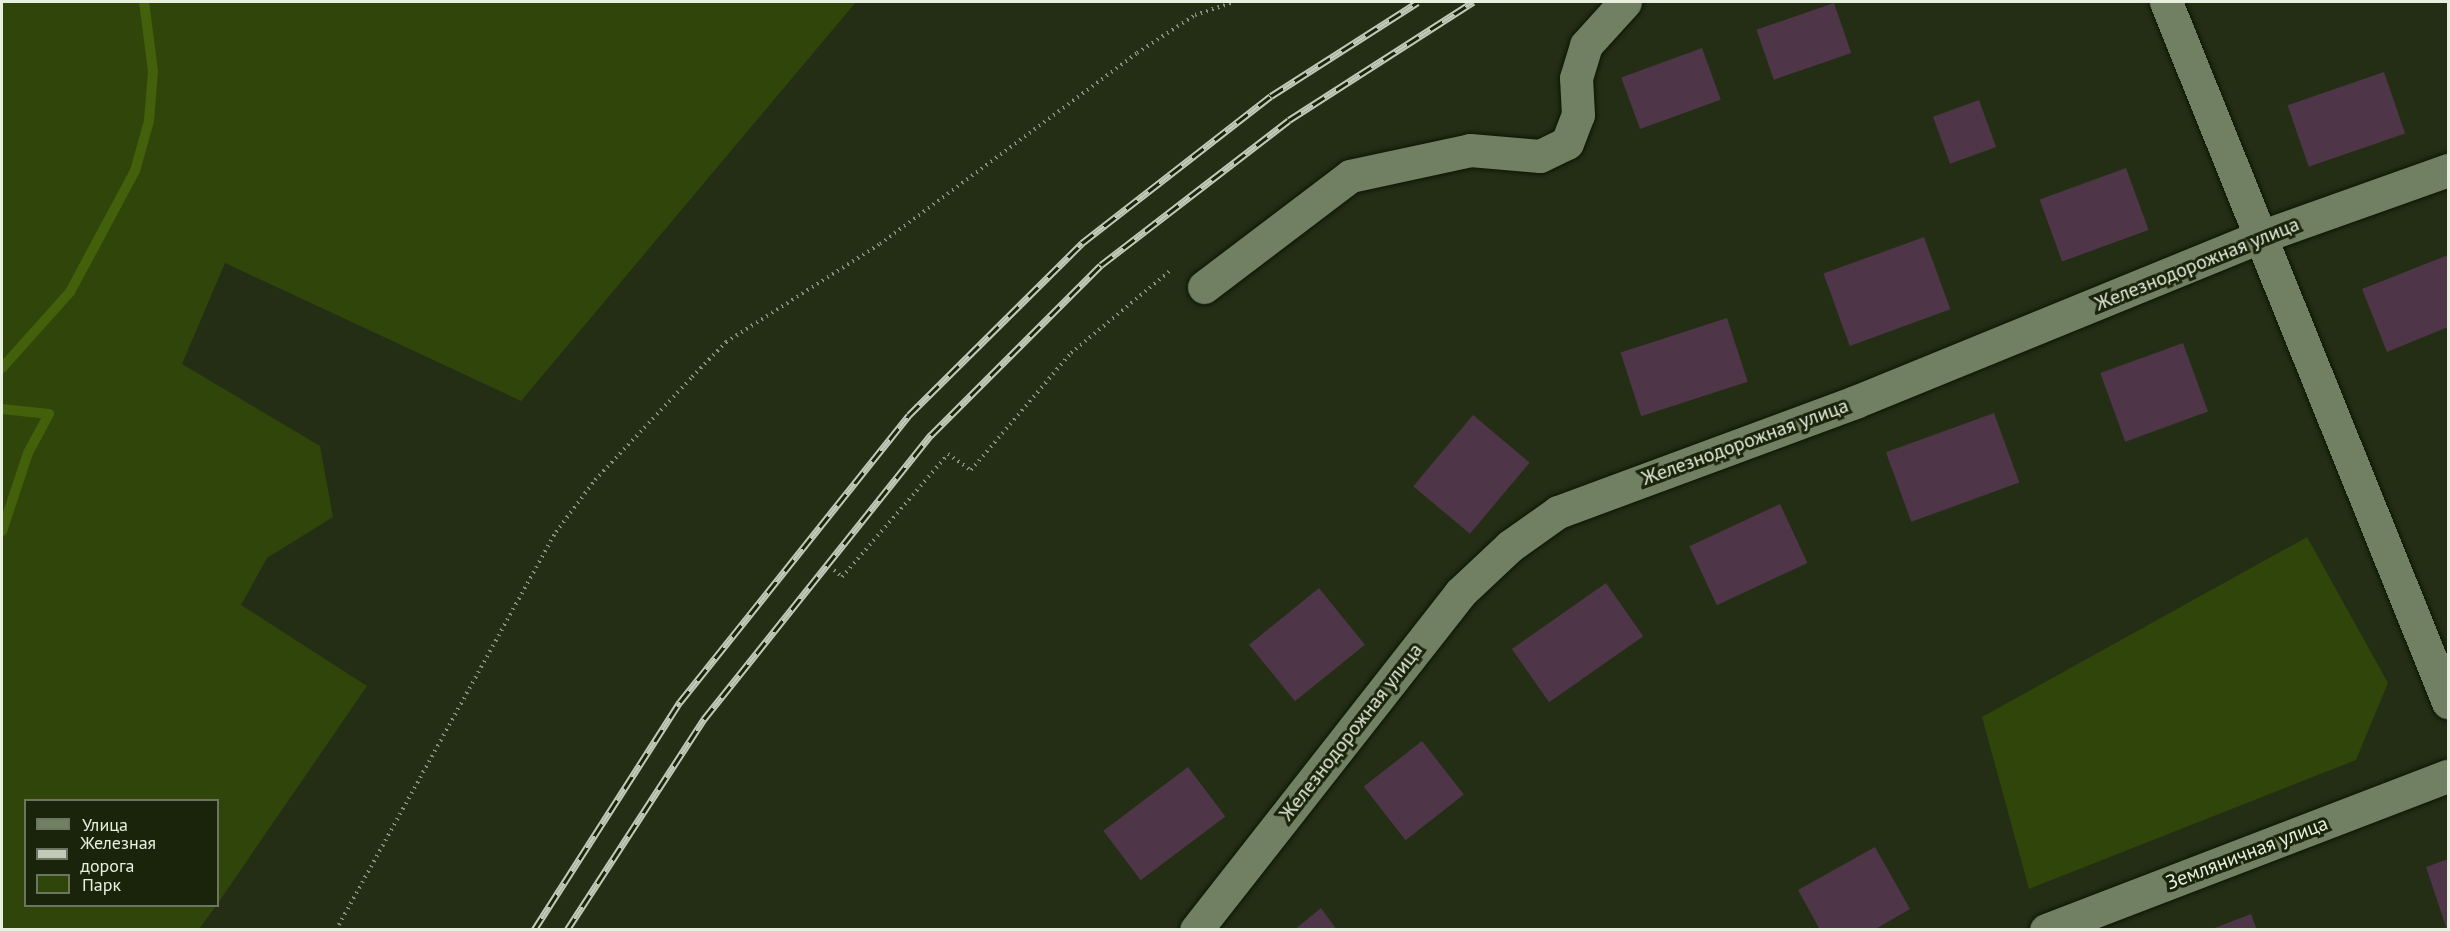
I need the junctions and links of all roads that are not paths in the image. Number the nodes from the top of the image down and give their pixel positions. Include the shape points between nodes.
1 (1625, 2) edge
2 (2166, 2) edge
3 (2448, 170) edge
4 (2260, 237) junction
5 (1204, 287) dead end
6 (2448, 702) edge
7 (2448, 776) edge
8 (1196, 930) edge
9 (2046, 930) edge

1 - 5 street via 1586,45 1576,78 1578,115 1567,143 1540,156 1470,150 1350,176
2 - 4 street
3 - 4 street, Железнодорожная улица
4 - 6 street
4 - 8 street, Железнодорожная улица via 1855,402 1558,512 1510,546 1460,593
7 - 9 street, Земляничная улица

